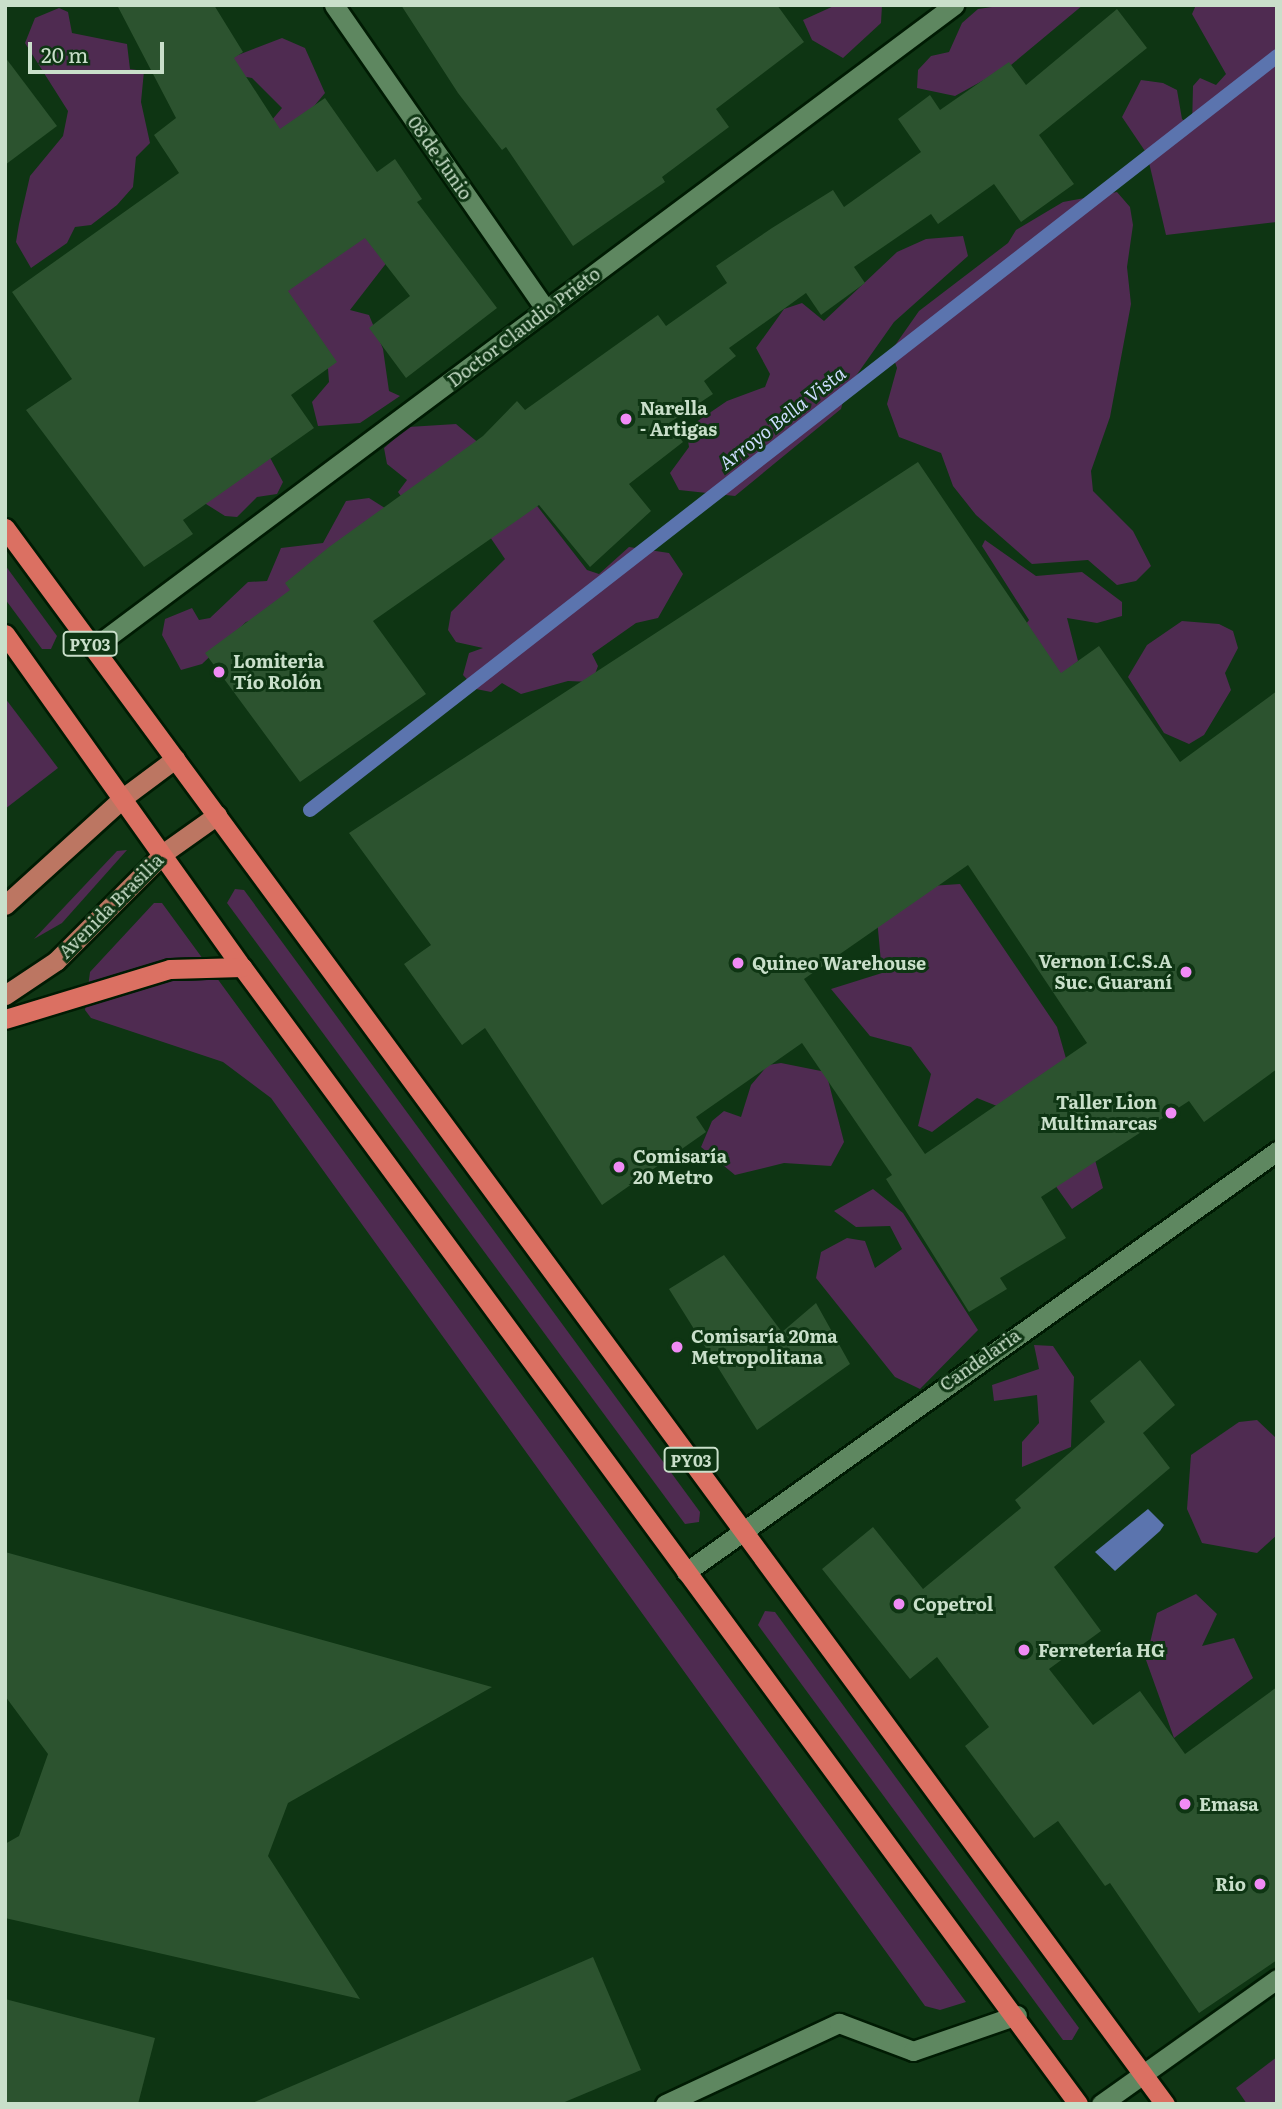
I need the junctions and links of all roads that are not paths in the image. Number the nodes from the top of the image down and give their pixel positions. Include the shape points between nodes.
1 (334, 5) edge
2 (954, 5) edge
3 (545, 310) junction
4 (5, 528) edge
5 (5, 634) edge
6 (93, 648) junction
7 (176, 759) junction
8 (124, 797) junction
9 (216, 815) junction
10 (164, 852) junction
11 (5, 905) edge
12 (242, 967) junction
13 (5, 995) edge
14 (5, 1020) edge
15 (1277, 1151) edge
16 (741, 1528) junction
17 (686, 1572) junction
18 (1277, 1979) edge
19 (1017, 2015) junction
20 (1142, 2073) junction
21 (665, 2104) edge
22 (1078, 2104) edge
23 (1101, 2104) edge
24 (1165, 2104) edge

1 - 3 street, 08 de Junio
2 - 3 street, Doctor Claudio Prieto
3 - 6 street, Doctor Claudio Prieto
4 - 6 highway, PY03
5 - 8 highway
6 - 7 highway, PY03
7 - 8 main road
7 - 9 highway, PY03
8 - 10 highway
8 - 11 main road
9 - 10 main road, Avenida Brasilia
9 - 16 highway, PY03
10 - 12 highway
10 - 13 main road, Avenida Brasilia via 56,961
12 - 14 highway via 170,969
12 - 17 highway
15 - 16 street, Candelaria
16 - 17 street, Candelaria
16 - 20 highway, PY03
17 - 19 highway
18 - 20 street
19 - 21 street via 913,2051 839,2023
19 - 22 highway
20 - 23 street
20 - 24 highway, PY03

